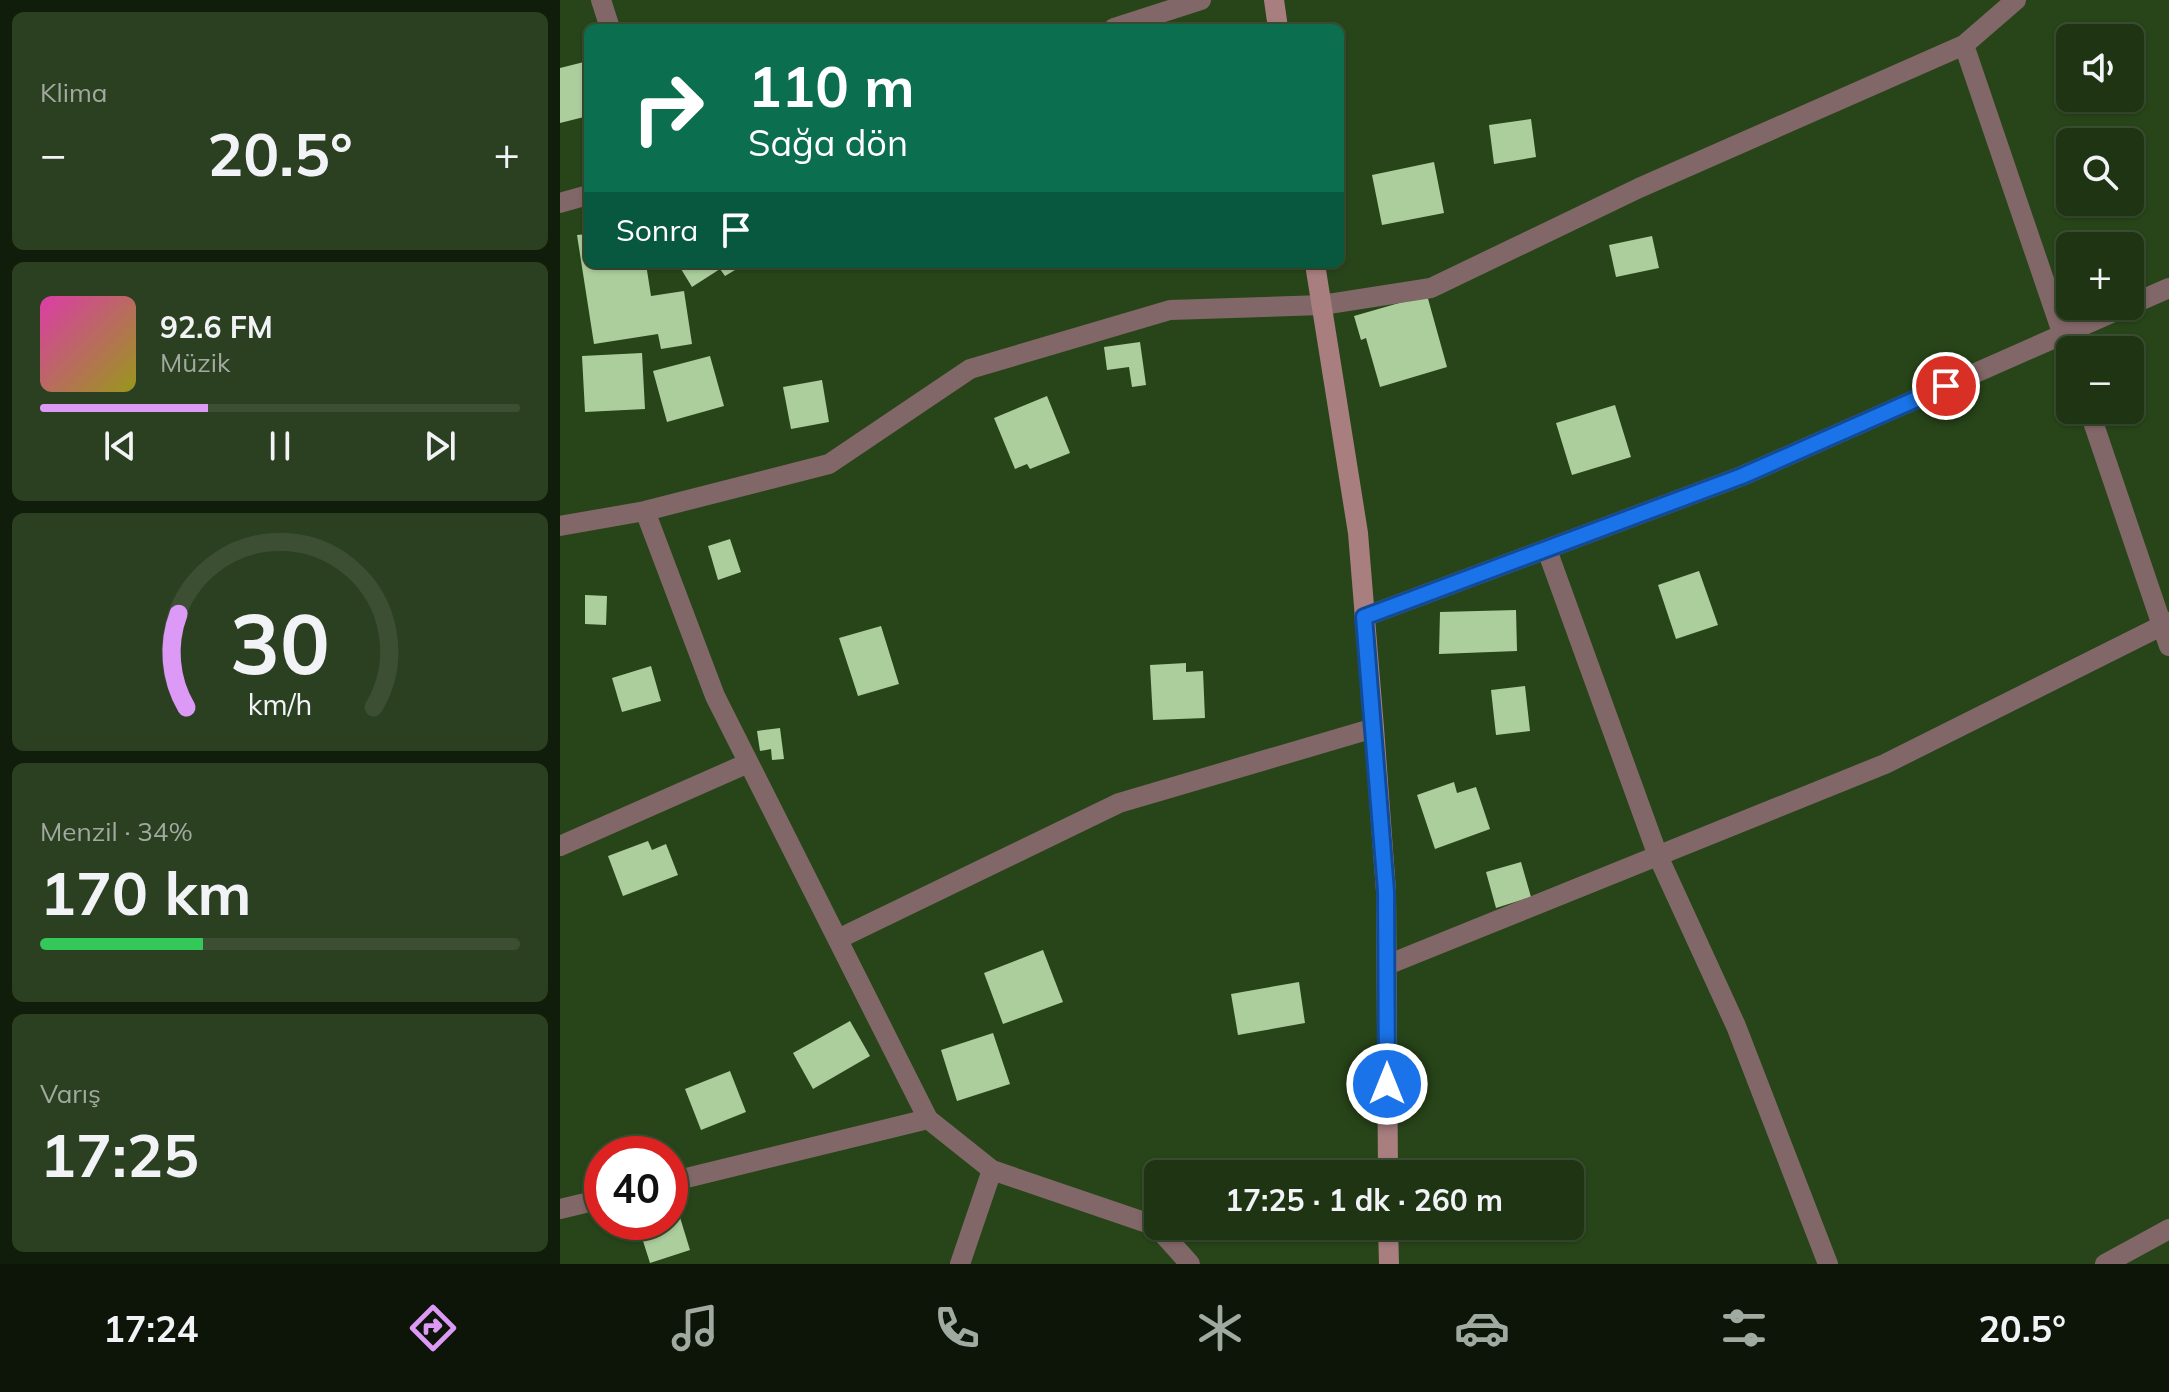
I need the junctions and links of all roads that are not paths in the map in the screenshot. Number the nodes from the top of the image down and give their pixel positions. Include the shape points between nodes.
1 (601, 0) edge
2 (1201, 0) edge
3 (1274, 0) edge
4 (2016, 0) edge
5 (609, 24) edge
6 (1126, 24) edge
7 (1277, 24) edge
8 (1964, 45) junction
9 (584, 196) edge
10 (560, 203) edge
11 (1316, 268) edge
12 (2169, 288) edge
13 (2144, 299) edge
14 (1322, 305) junction
15 (2096, 320) edge
16 (2063, 335) junction
17 (2094, 424) edge
18 (645, 511) junction
19 (560, 526) edge
20 (1547, 550) junction
21 (1364, 617) junction
22 (2166, 624) edge
23 (2169, 646) edge
24 (1374, 728) junction
25 (748, 763) junction
26 (560, 846) edge
27 (1658, 856) junction
28 (838, 939) junction
29 (1387, 965) junction
30 (928, 1119) junction
31 (1388, 1160) edge
32 (992, 1170) junction
33 (688, 1178) edge
34 (584, 1203) edge
35 (560, 1209) edge
36 (2169, 1229) edge
37 (1388, 1240) edge
38 (960, 1264) edge
39 (1190, 1264) edge
40 (1389, 1264) edge
41 (1828, 1264) edge
42 (2105, 1264) edge

1 - 5 street
2 - 6 street
3 - 7 street
4 - 8 street
8 - 14 street via 1639,188 1431,288
8 - 16 street
9 - 10 street
11 - 14 street
12 - 13 street
14 - 18 street via 1170,310 970,369 829,464
14 - 21 street via 1358,533
15 - 16 street
16 - 20 street via 1742,476
17 - 22 street
18 - 19 street
18 - 25 street via 715,696
20 - 21 street
20 - 27 street
21 - 24 street
22 - 23 street
22 - 27 street via 1885,764
24 - 28 street via 1119,803
24 - 29 street
25 - 26 street
25 - 28 street
27 - 29 street
27 - 41 street via 1736,1026
28 - 30 street
29 - 31 street
30 - 32 street
30 - 33 street
32 - 38 street
32 - 39 street via 1156,1226
34 - 35 street
36 - 42 street
37 - 40 street

